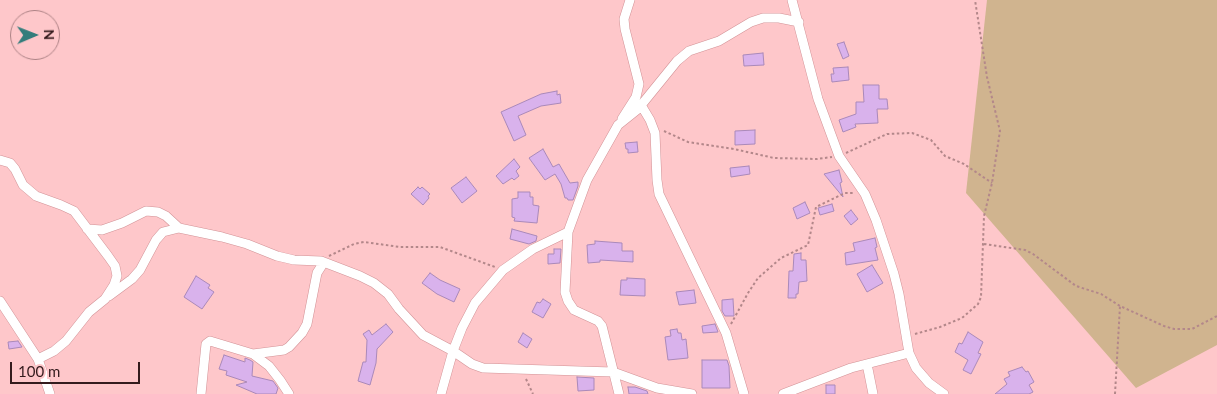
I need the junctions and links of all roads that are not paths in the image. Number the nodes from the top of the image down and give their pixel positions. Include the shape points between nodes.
1 (630, 0) edge
2 (792, 0) edge
3 (799, 22) junction
4 (641, 105) junction
5 (618, 125) junction
6 (0, 160) edge
7 (180, 228) junction
8 (87, 229) junction
9 (568, 232) junction
10 (323, 262) junction
11 (105, 299) junction
12 (0, 301) edge
13 (453, 352) junction
14 (909, 353) junction
15 (253, 354) junction
16 (38, 359) junction
17 (867, 364) junction
18 (613, 372) junction
19 (50, 394) edge
20 (201, 394) edge
21 (289, 394) edge
22 (441, 394) edge
23 (619, 394) edge
24 (692, 394) edge
25 (744, 394) edge
26 (783, 394) edge
27 (873, 394) edge
28 (944, 394) edge

1 - 5 street via 624,29 639,84 636,97
2 - 3 street
3 - 4 street via 763,18 719,41 689,51
3 - 14 street via 818,98 839,156 865,194 894,274
4 - 5 street
4 - 25 street via 655,133 659,194 726,333
5 - 9 street via 587,180
6 - 8 street via 10,163 29,190 44,200 74,211
7 - 8 street via 153,210 102,230
7 - 10 street via 247,244 277,256
7 - 11 street via 163,232 132,280
8 - 11 street via 115,266 117,276
9 - 13 street via 533,249 503,270 476,303
9 - 18 street via 566,297 574,310 602,326
10 - 13 street via 374,283 388,294 423,335
10 - 15 street via 317,273 307,324 302,333 284,350
11 - 16 street via 89,312 66,341
12 - 16 street
13 - 18 street via 483,368
13 - 22 street
14 - 17 street
14 - 28 street via 916,368
15 - 20 street via 208,341
15 - 21 street via 268,366
16 - 19 street
17 - 26 street
17 - 27 street
18 - 23 street
18 - 24 street via 657,388

